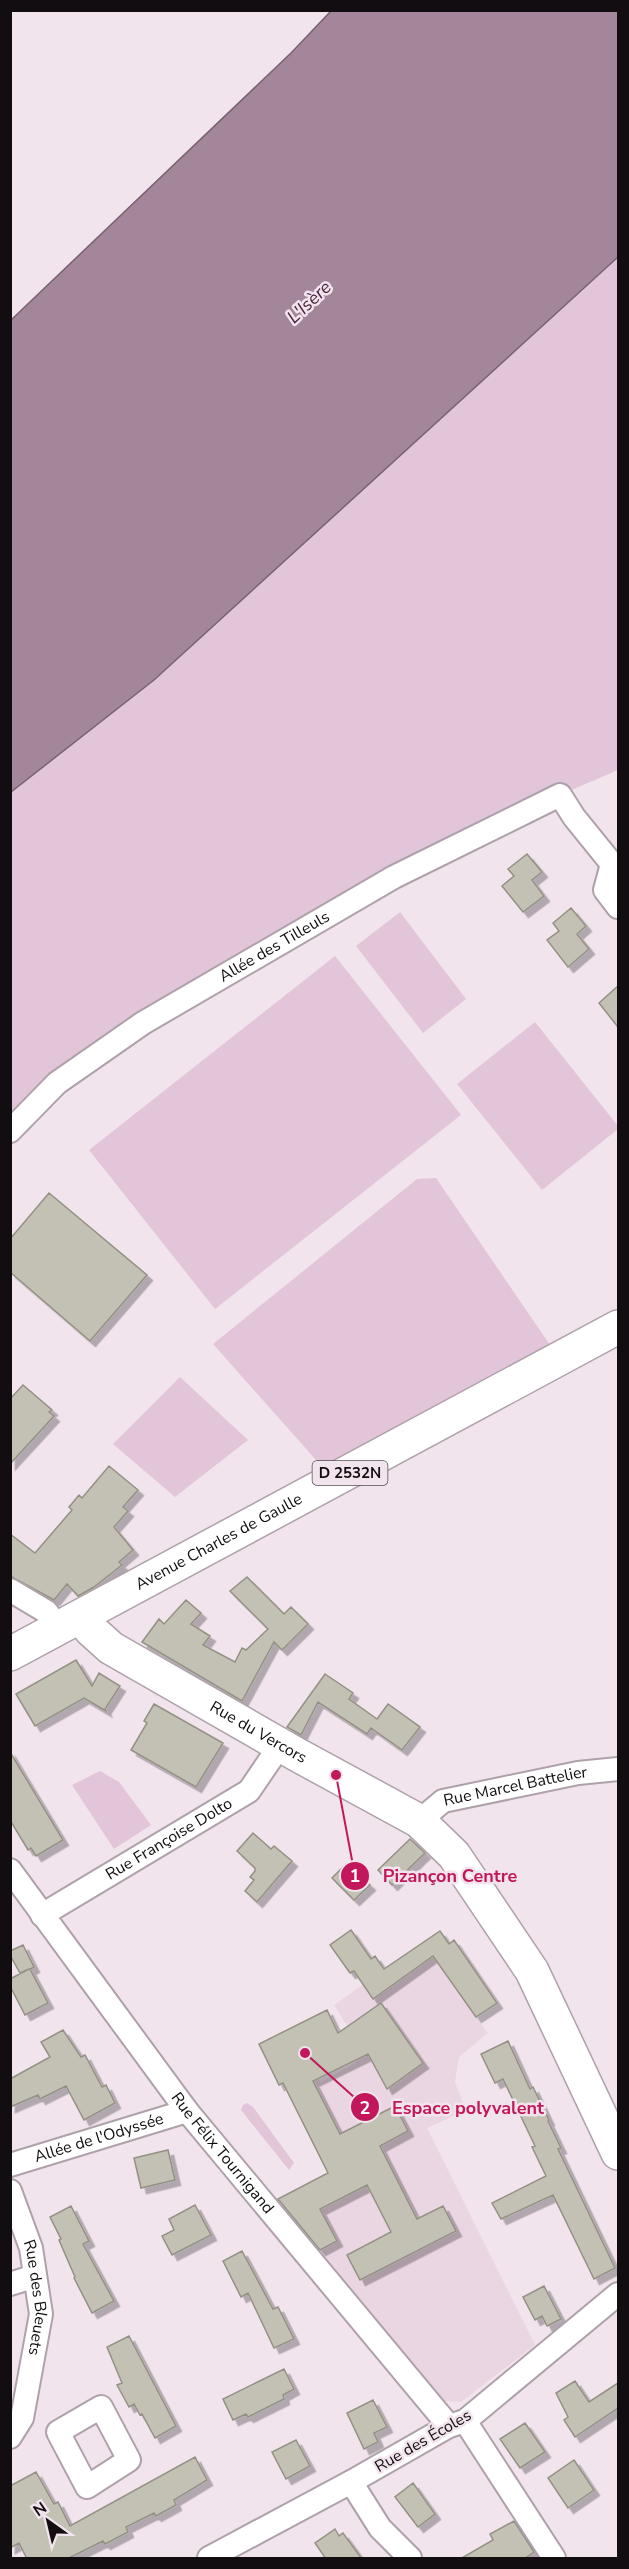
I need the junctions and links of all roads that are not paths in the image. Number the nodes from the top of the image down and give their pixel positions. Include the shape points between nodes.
1 (615, 864) edge
2 (618, 907) edge
3 (10, 1131) edge
4 (618, 1327) edge
5 (10, 1590) edge
6 (70, 1623) junction
7 (10, 1654) edge
8 (280, 1744) junction
9 (618, 1769) edge
10 (419, 1821) junction
11 (10, 1870) edge
12 (42, 1915) junction
13 (187, 2111) junction
14 (618, 2153) edge
15 (10, 2165) edge
16 (10, 2191) edge
17 (35, 2276) junction
18 (10, 2284) edge
19 (618, 2294) edge
20 (22, 2418) junction
21 (457, 2423) junction
22 (58, 2432) dead end
23 (10, 2438) edge
24 (351, 2482) junction
25 (209, 2558) edge
26 (410, 2559) edge
27 (554, 2559) edge

1 - 2 street via 605,890
1 - 3 street, Allée des Tilleuls via 560,795 394,877 143,1023 57,1083
4 - 6 street, Avenue Charles de Gaulle / D 2532N
5 - 6 street
6 - 7 street, Avenue Charles de Gaulle / D 2532N
6 - 8 street, Rue du Vercors via 91,1630 111,1648
8 - 10 street, Rue du Vercors
8 - 12 street, Rue Françoise Dolto via 249,1791
9 - 10 street, Rue Marcel Battelier via 578,1773 443,1801
10 - 14 street, Rue du Vercors via 454,1855 532,1971
11 - 12 street, Rue Félix Tournigand
12 - 13 street, Rue Félix Tournigand
13 - 15 street, Allée de l'Odyssée
13 - 21 street, Rue Félix Tournigand
16 - 17 street, Rue des Bleuets via 31,2248
17 - 18 street
17 - 20 street, Rue des Bleuets via 42,2314
19 - 21 street, Rue des Écoles
20 - 22 street
20 - 23 street, Rue des Bleuets
21 - 24 street, Rue des Écoles
21 - 27 street, Rue Félix Tournigand
24 - 25 street, Rue des Écoles
24 - 26 street via 380,2528

